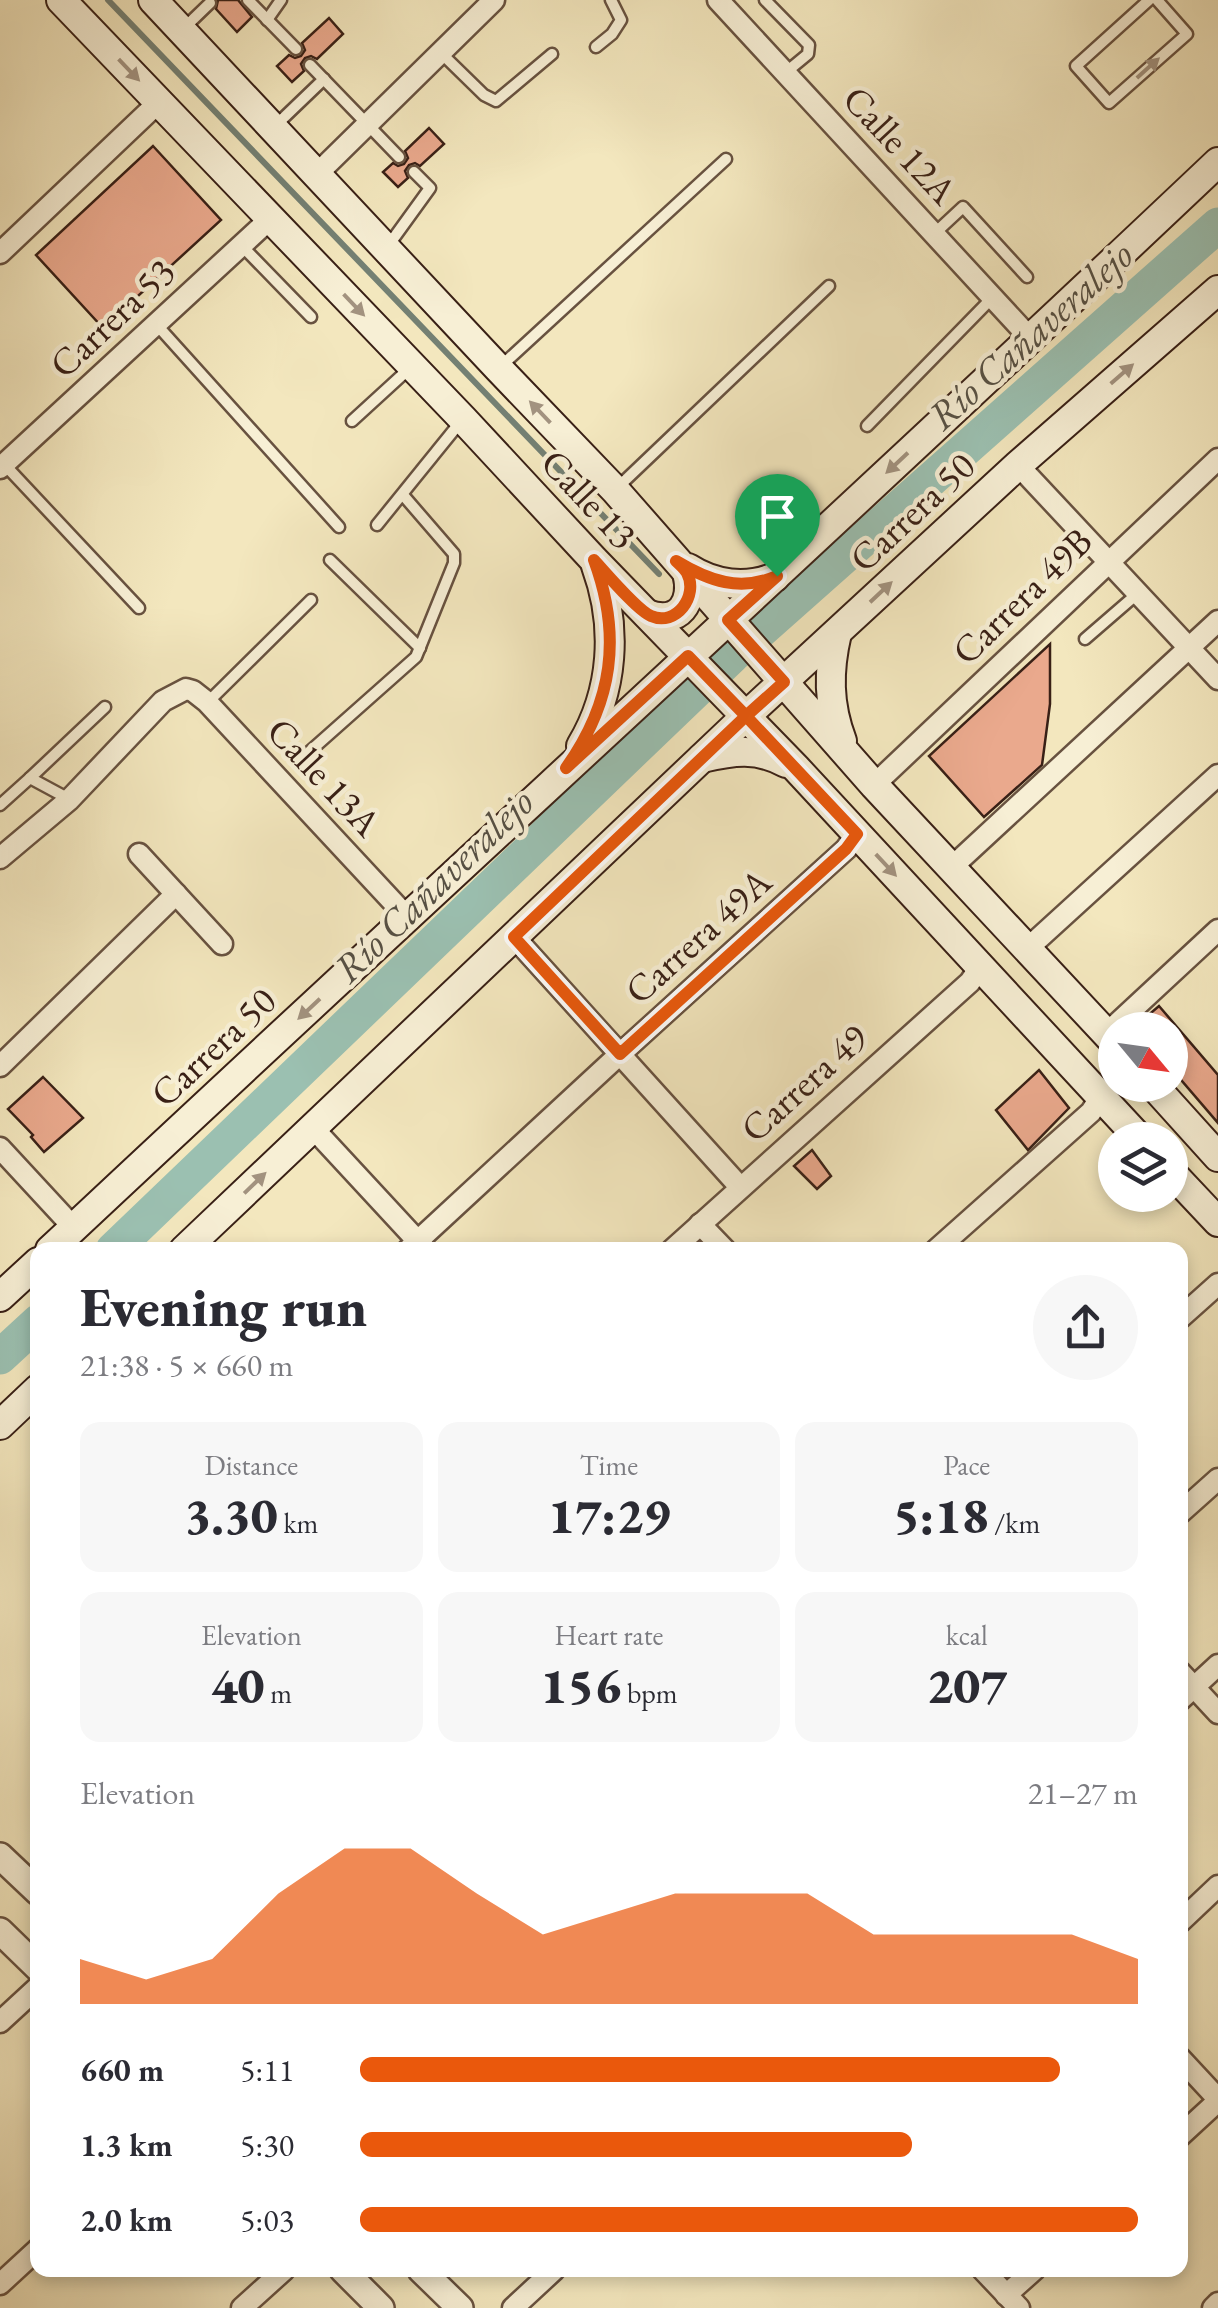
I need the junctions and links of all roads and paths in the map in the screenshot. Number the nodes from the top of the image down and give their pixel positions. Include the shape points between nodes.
1 (61, 0) edge
2 (154, 0) edge
3 (248, 0) edge
4 (281, 0) edge
5 (494, 0) edge
6 (611, 0) edge
7 (718, 0) edge
8 (765, 0) edge
9 (1150, 0) edge
10 (1158, 0) edge
11 (210, 3) dead end
12 (267, 20) junction
13 (182, 30) junction
14 (596, 47) dead end
15 (296, 49) dead end
16 (440, 52) junction
17 (552, 54) dead end
18 (310, 65) dead end
19 (786, 73) junction
20 (324, 79) junction
21 (160, 101) junction
22 (367, 124) junction
23 (273, 127) junction
24 (399, 157) dead end
25 (726, 159) dead end
26 (1218, 162) edge
27 (414, 172) dead end
28 (318, 173) junction
29 (271, 218) junction
30 (934, 234) junction
31 (242, 245) junction
32 (386, 248) junction
33 (0, 253) edge
34 (1027, 276) dead end
35 (829, 286) dead end
36 (1218, 290) edge
37 (993, 297) junction
38 (311, 317) dead end
39 (156, 324) junction
40 (1030, 338) junction
41 (412, 366) junction
42 (498, 368) junction
43 (463, 419) junction
44 (352, 421) dead end
45 (867, 426) dead end
46 (1218, 458) edge
47 (1018, 464) junction
48 (2, 467) edge
49 (616, 490) junction
50 (403, 495) junction
51 (377, 525) dead end
52 (339, 526) dead end
53 (330, 560) dead end
54 (594, 560) junction
55 (1109, 562) junction
56 (682, 567) junction
57 (777, 576) junction
58 (1138, 593) junction
59 (311, 600) dead end
60 (140, 608) dead end
61 (647, 614) junction
62 (1218, 621) edge
63 (733, 624) junction
64 (837, 633) junction
65 (1085, 640) dead end
66 (420, 648) junction
67 (1189, 648) junction
68 (692, 662) junction
69 (779, 676) junction
70 (1218, 679) edge
71 (207, 702) junction
72 (105, 708) dead end
73 (740, 710) junction
74 (310, 752) dead end
75 (846, 752) junction
76 (702, 758) junction
77 (566, 768) junction
78 (796, 768) junction
79 (1218, 775) edge
80 (30, 778) junction
81 (874, 785) junction
82 (70, 800) junction
83 (0, 805) edge
84 (857, 834) junction
85 (139, 854) dead end
86 (0, 858) edge
87 (952, 867) junction
88 (176, 894) junction
89 (408, 917) junction
90 (1218, 930) edge
91 (514, 937) junction
92 (222, 944) dead end
93 (1027, 949) junction
94 (980, 967) junction
95 (1137, 1012) edge
96 (1098, 1024) edge
97 (1098, 1047) edge
98 (620, 1054) junction
99 (1072, 1065) junction
100 (0, 1066) edge
101 (1098, 1093) edge
102 (1098, 1101) edge
103 (1107, 1102) edge
104 (1170, 1102) edge
105 (1125, 1122) edge
106 (312, 1128) junction
107 (1214, 1145) edge
108 (0, 1148) edge
109 (740, 1187) junction
110 (1188, 1190) edge
111 (1218, 1222) edge
112 (700, 1224) junction
113 (74, 1228) junction
114 (59, 1242) edge
115 (192, 1242) edge
116 (413, 1242) edge
117 (422, 1242) edge
118 (681, 1242) edge
119 (717, 1242) edge
120 (945, 1242) edge
121 (30, 1269) edge
122 (1218, 1284) edge
123 (0, 1297) edge
124 (1188, 1311) edge
125 (30, 1397) edge
126 (0, 1425) edge
127 (1218, 1479) edge
128 (1188, 1506) edge
129 (1218, 1665) edge
130 (1188, 1684) edge
131 (1188, 1689) edge
132 (1218, 1713) edge
133 (0, 1856) edge
134 (30, 1884) edge
135 (1218, 1886) edge
136 (1188, 1914) edge
137 (0, 1931) edge
138 (30, 1960) edge
139 (30, 1994) edge
140 (0, 2022) edge
141 (1188, 2067) edge
142 (1218, 2100) edge
143 (1188, 2128) edge
144 (30, 2256) edge
145 (276, 2277) edge
146 (350, 2277) edge
147 (428, 2277) edge
148 (546, 2277) edge
149 (990, 2277) edge
150 (1029, 2277) edge
151 (0, 2284) edge
152 (1013, 2302) edge
153 (242, 2308) edge
154 (382, 2308) edge
155 (460, 2308) edge
156 (513, 2308) edge

1 -> 21 main road, Calle 13
2 - 13 main road, Calle 13
3 - 12 lane
4 - 12 lane
5 - 16 street
6 - 14 lane via 621,20
7 - 19 street, Calle 12A
8 - 19 lane via 809,44 808,54
9 -> 10 lane via 1076,66 1110,103 1187,34
11 - 13 lane
12 - 15 lane
13 - 23 main road, Calle 13
16 - 17 lane via 496,101
16 - 22 street
18 - 20 lane
19 - 30 street, Calle 12A
20 - 22 lane
20 - 23 lane
21 - 29 main road, Calle 13
21 - 33 street
22 - 24 lane
22 - 28 street
23 - 28 main road, Calle 13
25 - 42 lane
26 - 40 main road, Carrera 50
27 - 32 lane via 430,188
28 - 32 main road, Calle 13
29 - 31 street, Carrera 53
29 -> 41 main road, Calle 13
30 - 34 lane via 963,208
30 - 37 street, Calle 12A
31 - 38 lane
31 - 39 street, Carrera 53
32 - 42 main road, Calle 13
35 - 49 lane
47 -> 36 main road, Carrera 50
37 - 40 street, Calle 12A
37 - 45 lane
39 - 48 street, Carrera 53
39 - 52 lane
40 -> 57 main road, Carrera 50
41 - 43 main road, Calle 13
41 - 44 lane
49 -> 42 main road, Calle 13
43 - 50 lane
43 - 54 main road, Calle 13
46 - 55 street, Carrera 49B
47 - 55 street
64 -> 47 main road, Carrera 50
48 - 60 lane
49 - 56 main road, Calle 13
50 - 51 lane
50 - 66 lane via 455,558
53 - 66 lane
54 - 61 main road, Calle 13
54 - 77 main road via 610,618 608,678 592,726
55 - 58 street
55 - 81 street, Carrera 49B
56 - 57 main road via 726,583
56 - 61 main road via 690,591 682,608 666,618
56 - 63 main road, Calle 13
57 - 63 main road, Carrera 50
58 - 65 lane
58 - 67 street
59 - 71 lane
61 - 68 main road, Calle 13
62 - 67 street
63 - 68 main road, Carrera 50
63 - 69 main road, Calle 13
64 - 69 main road, Carrera 50
64 - 75 main road via 830,694
66 - 74 lane
67 - 70 street
67 - 87 street
68 - 73 main road, Calle 13
68 - 77 main road, Carrera 50
69 - 73 main road, Carrera 50
69 - 75 main road, Calle 13
71 - 82 street, Calle 13A via 186,689 163,701
71 - 89 street, Calle 13A
72 - 80 lane
73 - 76 main road, Carrera 50
73 - 78 main road, Calle 13
75 - 81 main road, Calle 13
76 - 78 main road via 746,750
76 - 91 main road, Carrera 50
77 - 89 main road, Carrera 50
78 - 84 main road, Calle 13
79 - 93 street
80 - 82 lane
80 - 83 lane
81 - 87 main road, Calle 13
82 - 86 street
84 -> 94 main road, Calle 13
84 - 98 street, Carrera 49A
85 - 88 street
87 - 93 main road, Calle 13
88 - 92 street
88 - 100 street
89 -> 113 main road, Carrera 50
90 - 95 street
91 - 98 street
91 - 106 main road, Carrera 50
93 - 96 main road, Calle 13
94 - 99 main road, Calle 13
94 - 109 street, Carrera 49
97 - 99 main road
98 - 109 street
98 - 117 street, Carrera 49A
99 - 101 main road, Calle 13
102 - 120 street
103 - 105 main road, Calle 13
104 - 107 main road
115 -> 106 main road, Carrera 50
106 - 116 street
108 - 113 street
109 - 112 street, Carrera 49
110 - 111 main road
112 - 118 street, Carrera 49
112 - 119 street
113 - 114 main road, Carrera 50
121 - 123 main road
122 - 124 street
125 - 126 main road
127 - 128 street
129 - 130 street
131 - 132 street
133 - 134 street
135 - 136 street
137 - 138 street
139 - 140 street
141 - 142 street
142 - 143 street
144 - 151 street
145 - 153 street
146 - 154 street
147 - 155 street
148 - 156 street
149 - 152 street
150 - 152 street

